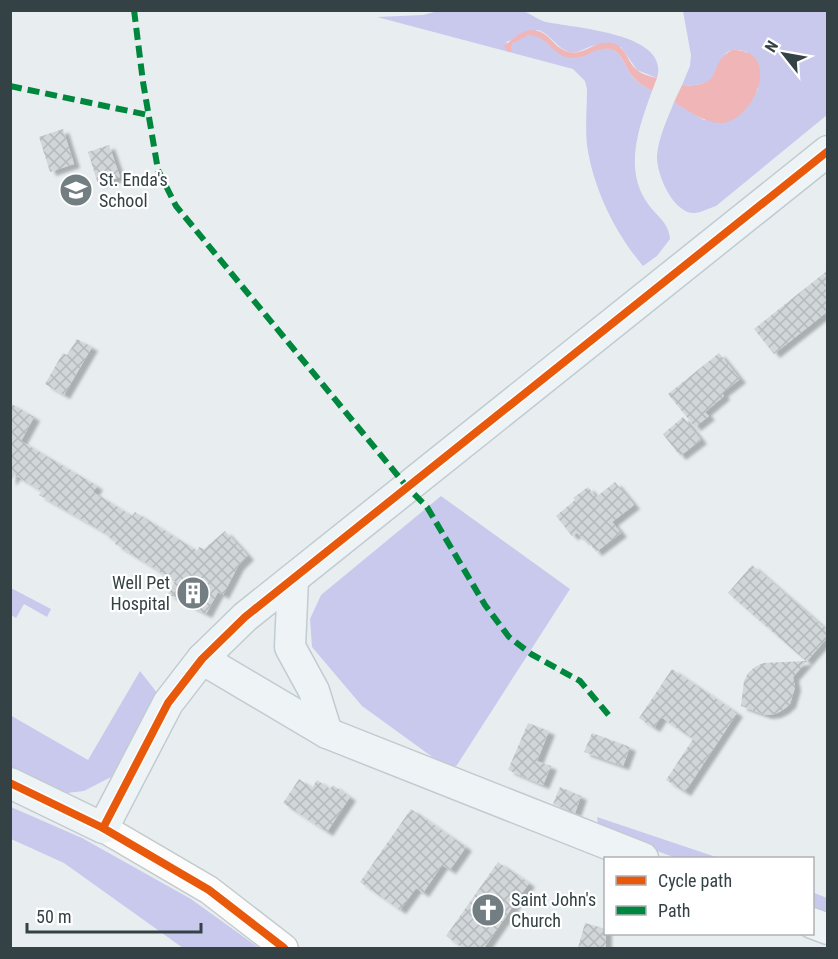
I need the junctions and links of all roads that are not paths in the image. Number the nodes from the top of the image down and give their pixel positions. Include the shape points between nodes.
1 (828, 151) edge
2 (293, 579) junction
3 (202, 659) junction
4 (327, 733) junction
5 (10, 783) edge
6 (103, 828) junction
7 (640, 857) edge
8 (814, 923) edge
9 (828, 929) edge
10 (284, 948) edge

1 - 2 main road
2 - 3 main road via 245,617
2 - 4 main road via 290,647 314,691
3 - 4 main road
3 - 6 main road via 168,703
4 - 7 main road
5 - 6 main road
6 - 10 street via 208,890
8 - 9 main road

